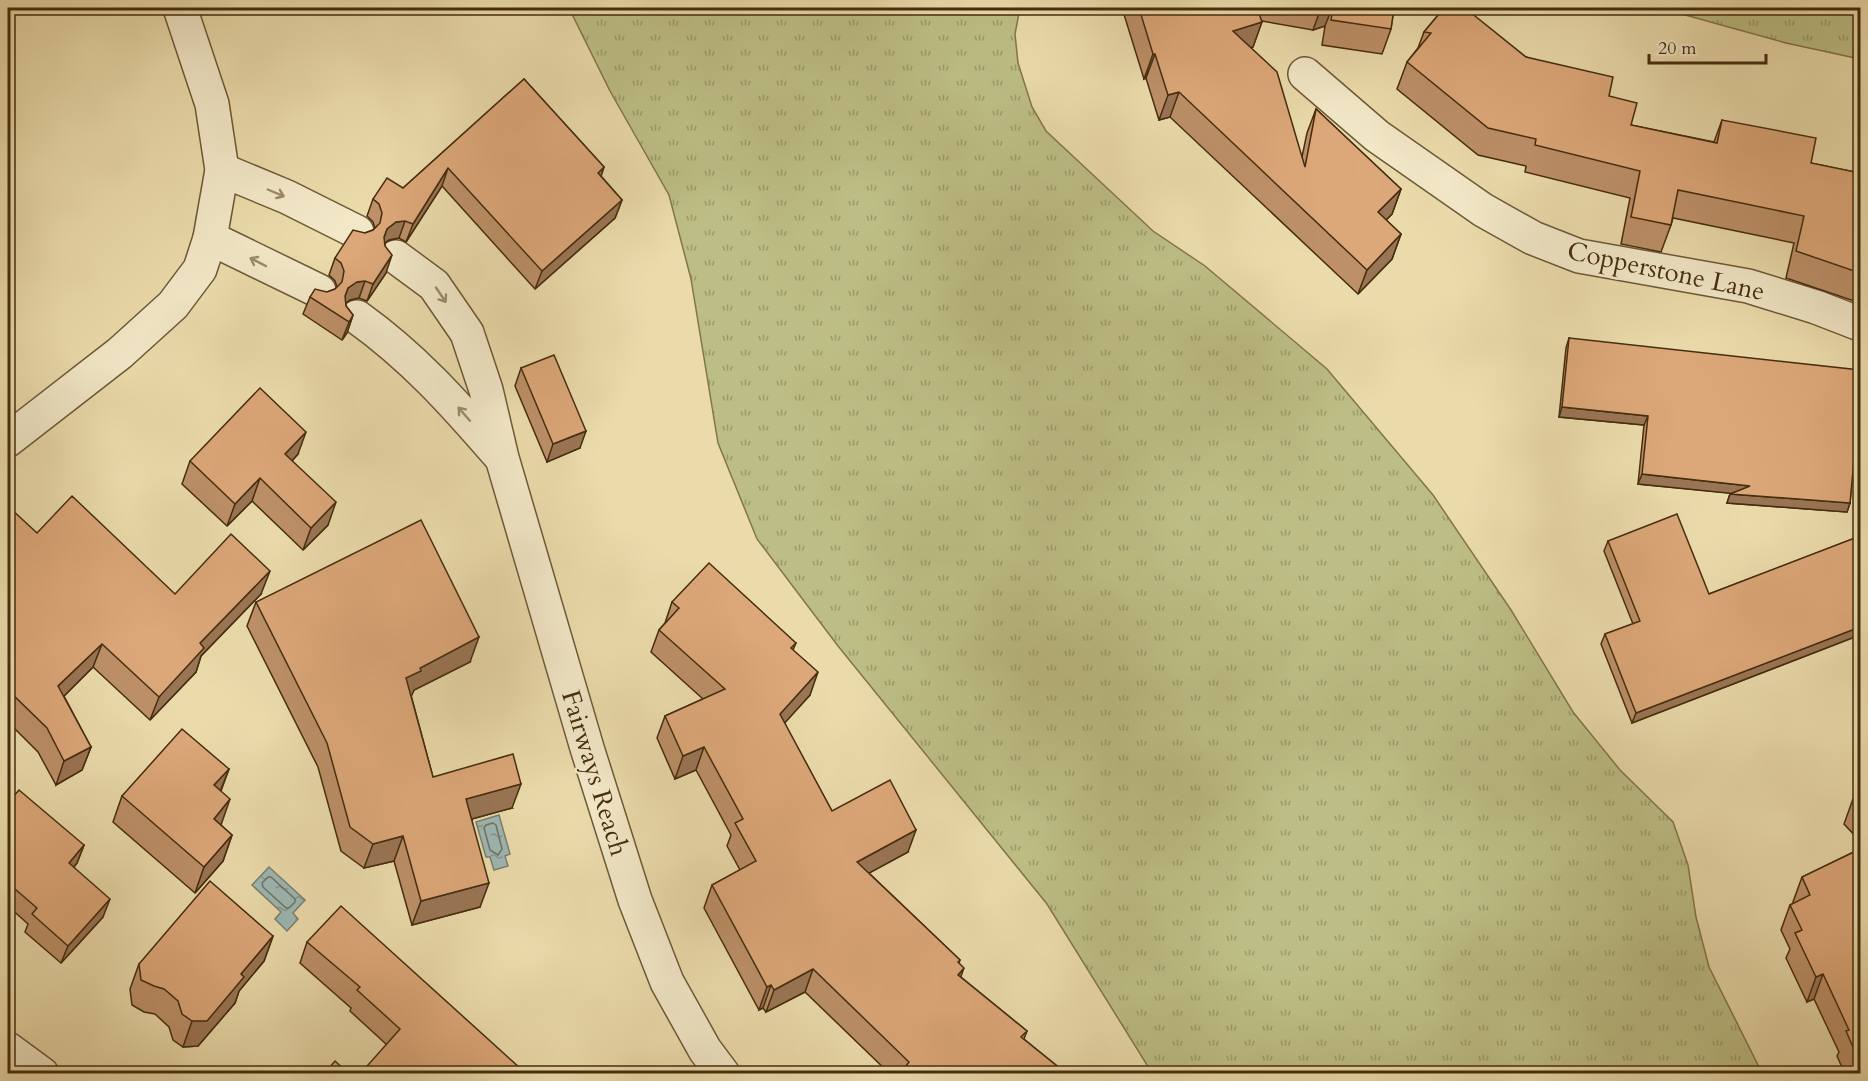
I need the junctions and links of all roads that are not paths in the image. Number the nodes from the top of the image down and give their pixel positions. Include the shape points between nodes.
1 (180, 8) edge
2 (1305, 75) dead end
3 (222, 170) junction
4 (357, 232) edge
5 (210, 238) junction
6 (396, 257) dead end
7 (318, 291) edge
8 (357, 317) dead end
9 (1860, 324) edge
10 (8, 440) edge
11 (502, 458) junction
12 (8, 1048) edge
13 (42, 1074) edge
14 (723, 1074) edge

1 - 3 street via 212,104
2 - 9 street, Copperstone Lane via 1377,136 1483,210 1533,238 1579,256 1748,286
3 -> 4 street
3 - 5 street
7 -> 5 street
5 - 10 street via 200,269 173,305 120,353
6 -> 11 street, Fairways Reach via 434,285 467,333
11 -> 8 street, Fairways Reach via 447,394 389,340
11 - 14 street, Fairways Reach via 635,900 667,982
12 - 13 street

